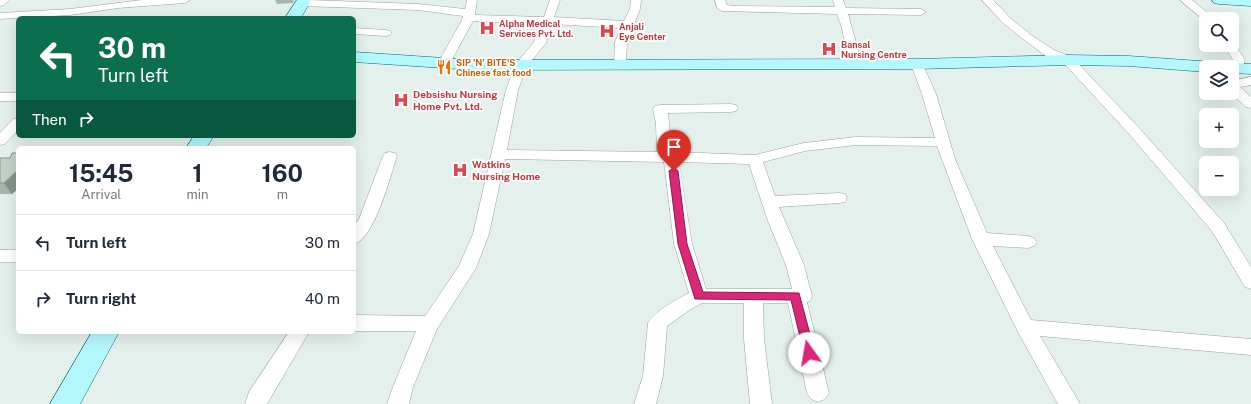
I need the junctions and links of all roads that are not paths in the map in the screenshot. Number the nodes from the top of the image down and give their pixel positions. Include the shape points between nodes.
1 (4, 0) edge
2 (185, 0) edge
3 (472, 0) edge
4 (555, 0) edge
5 (636, 0) edge
6 (720, 0) edge
7 (987, 0) edge
8 (1185, 0) edge
9 (1219, 0) edge
10 (303, 2) edge
11 (1250, 2) edge
12 (0, 3) edge
13 (120, 3) edge
14 (839, 5) edge
15 (921, 12) dead end
16 (1200, 12) edge
17 (0, 16) edge
18 (110, 16) edge
19 (294, 16) edge
20 (469, 16) junction
21 (548, 21) junction
22 (628, 25) junction
23 (356, 31) edge
24 (386, 33) dead end
25 (1234, 52) edge
26 (356, 57) edge
27 (1068, 60) junction
28 (444, 63) junction
29 (620, 64) junction
30 (856, 64) junction
31 (917, 64) junction
32 (521, 65) junction
33 (1199, 66) edge
34 (1240, 69) edge
35 (1251, 81) edge
36 (1239, 84) edge
37 (1239, 93) edge
38 (0, 97) edge
39 (16, 97) edge
40 (1251, 104) edge
41 (731, 108) dead end
42 (16, 124) edge
43 (0, 141) edge
44 (943, 142) junction
45 (499, 154) junction
46 (390, 156) dead end
47 (668, 158) junction
48 (755, 160) junction
49 (839, 198) dead end
50 (769, 202) junction
51 (356, 235) edge
52 (980, 239) junction
53 (1028, 242) dead end
54 (0, 256) edge
55 (16, 256) edge
56 (1251, 282) edge
57 (699, 296) junction
58 (753, 296) junction
59 (796, 296) junction
60 (356, 322) edge
61 (429, 324) junction
62 (1025, 327) junction
63 (105, 334) edge
64 (298, 334) edge
65 (1251, 347) edge
66 (818, 393) dead end
67 (65, 404) edge
68 (256, 404) edge
69 (398, 404) edge
70 (645, 404) edge
71 (761, 404) edge
72 (1070, 404) edge

1 - 12 street
2 - 13 street
3 - 20 street
4 - 21 street
5 - 22 street
6 - 14 street via 722,8
7 - 27 street via 1027,37 1050,53
8 - 16 street
9 - 11 street
10 - 19 street
10 - 20 street via 418,7
13 - 17 street via 70,12
13 - 18 street
14 - 15 street
14 - 30 street via 847,25
20 - 21 street
20 - 28 street
21 - 22 street
21 - 32 street via 540,43
22 - 29 street via 622,42
23 - 24 street
25 - 34 street
26 - 28 street
27 - 31 street
27 - 33 street
27 - 56 street via 1136,132 1218,228
28 - 32 street
29 - 30 street
29 - 32 street
30 - 31 street
31 - 44 street
32 - 45 street via 512,90
35 - 36 street
37 - 40 street
38 - 39 street
41 - 47 street via 660,109
42 - 43 street
44 - 48 street via 856,141 804,148
44 - 52 street
45 - 47 street
45 - 61 street via 481,234 467,268
46 - 51 street via 367,221
47 - 48 street
47 - 57 street via 683,244
48 - 50 street
49 - 50 street
50 - 59 street via 795,265 803,296
52 - 53 street
52 - 62 street
54 - 55 street
57 - 58 street
57 - 70 street via 658,323 653,376
58 - 59 street
58 - 71 street via 754,339
59 - 66 street
60 - 61 street
61 - 69 street
62 - 65 street
62 - 72 street
63 - 67 street
64 - 68 street via 257,398

